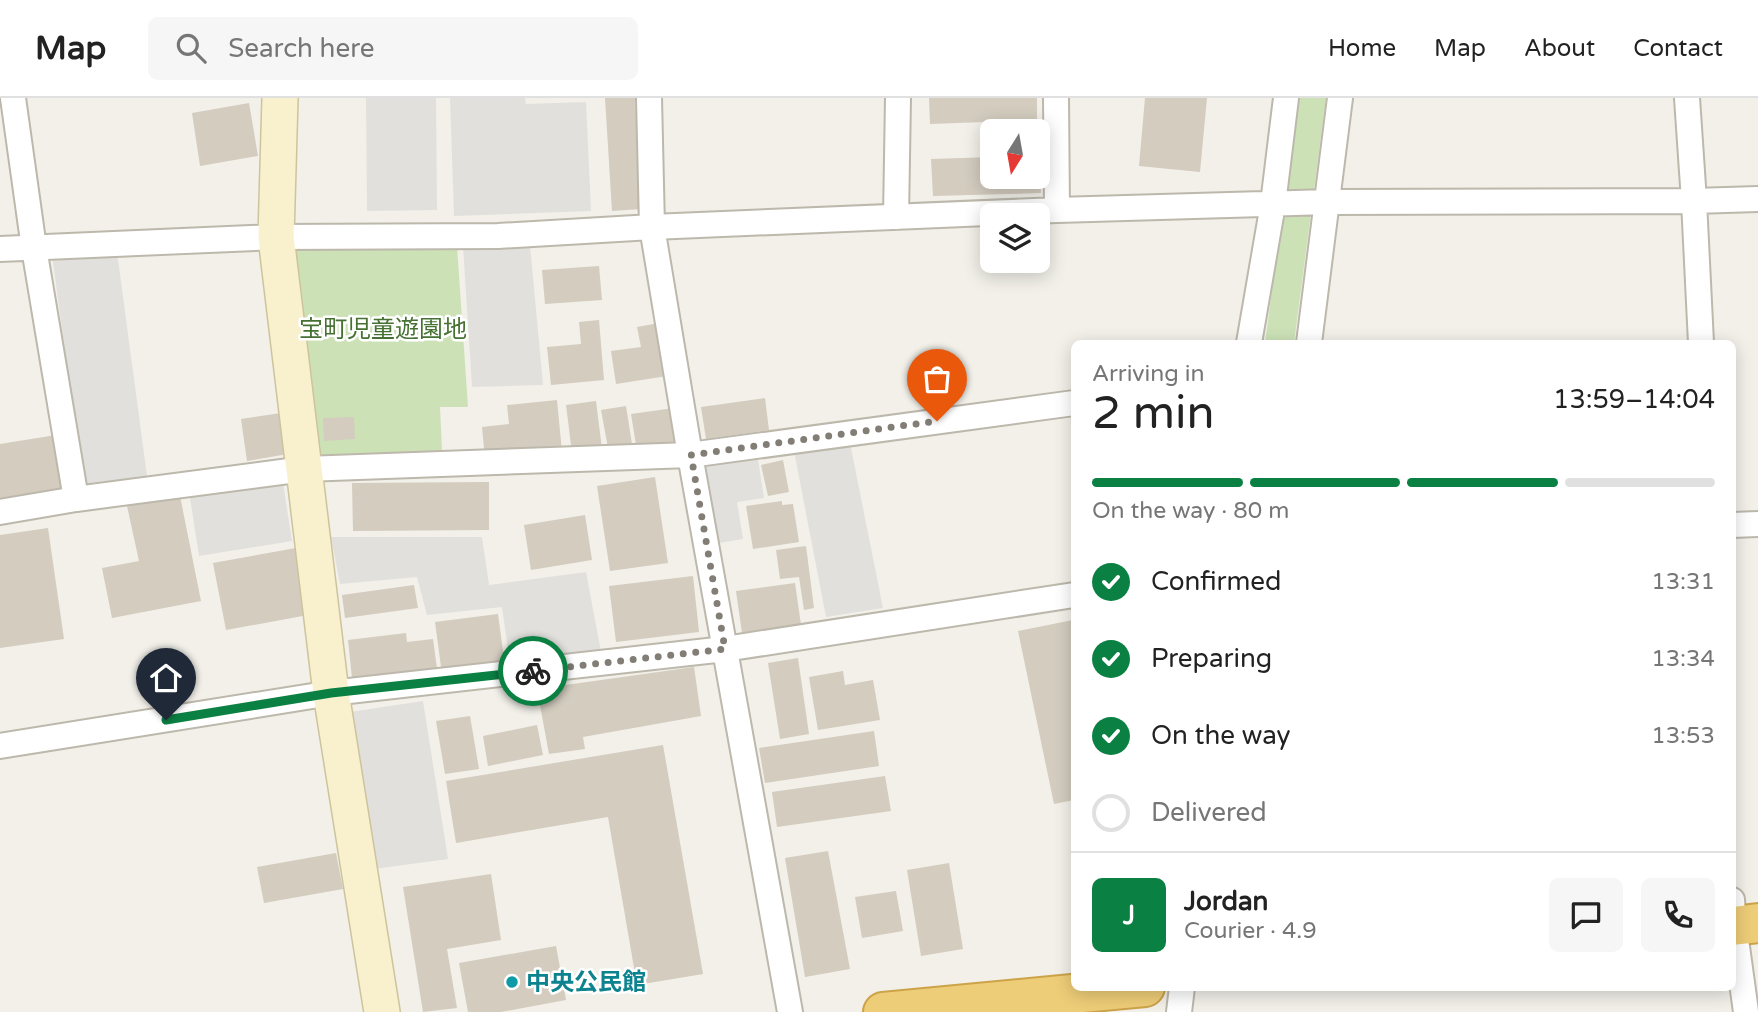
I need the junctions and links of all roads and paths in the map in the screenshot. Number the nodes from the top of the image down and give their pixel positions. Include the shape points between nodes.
1 (13, 98) edge
2 (280, 98) edge
3 (649, 98) edge
4 (898, 98) edge
5 (1056, 98) edge
6 (1286, 98) edge
7 (1339, 98) edge
8 (1686, 98) edge
9 (1758, 199) edge
10 (1694, 201) junction
11 (1328, 202) junction
12 (1273, 204) junction
13 (1057, 210) junction
14 (896, 217) junction
15 (652, 227) junction
16 (276, 237) junction
17 (34, 248) junction
18 (0, 250) edge
19 (1249, 340) edge
20 (1309, 340) edge
21 (1701, 340) edge
22 (1071, 403) edge
23 (691, 455) junction
24 (304, 469) junction
25 (76, 499) junction
26 (0, 512) edge
27 (1758, 524) edge
28 (1736, 525) edge
29 (1071, 595) edge
30 (725, 649) junction
31 (331, 693) junction
32 (0, 746) edge
33 (1739, 918) edge
34 (1103, 991) edge
35 (1182, 991) edge
36 (382, 1012) edge
37 (790, 1012) edge
38 (883, 1012) edge
39 (1179, 1012) edge
40 (1746, 1012) edge

1 - 17 street
2 - 16 street
3 - 15 street
4 - 14 street
5 - 13 street
6 - 12 street
7 - 11 street
8 - 10 street
9 - 10 street
10 - 11 street
10 - 21 street
11 - 12 street
11 - 20 street
12 - 13 street
12 - 19 street
13 - 14 street
14 - 15 street
15 - 16 street via 498,236
15 - 23 street
16 - 17 street
16 - 24 street
17 - 18 street
17 - 25 street
22 - 23 street
23 - 24 street
23 - 30 street
24 - 25 street
24 - 31 street
25 - 26 street
27 - 28 street
29 - 30 street
30 - 31 street
30 - 37 street
31 - 32 street
31 - 36 street
33 - 40 street
34 - 38 highway
35 - 39 street

